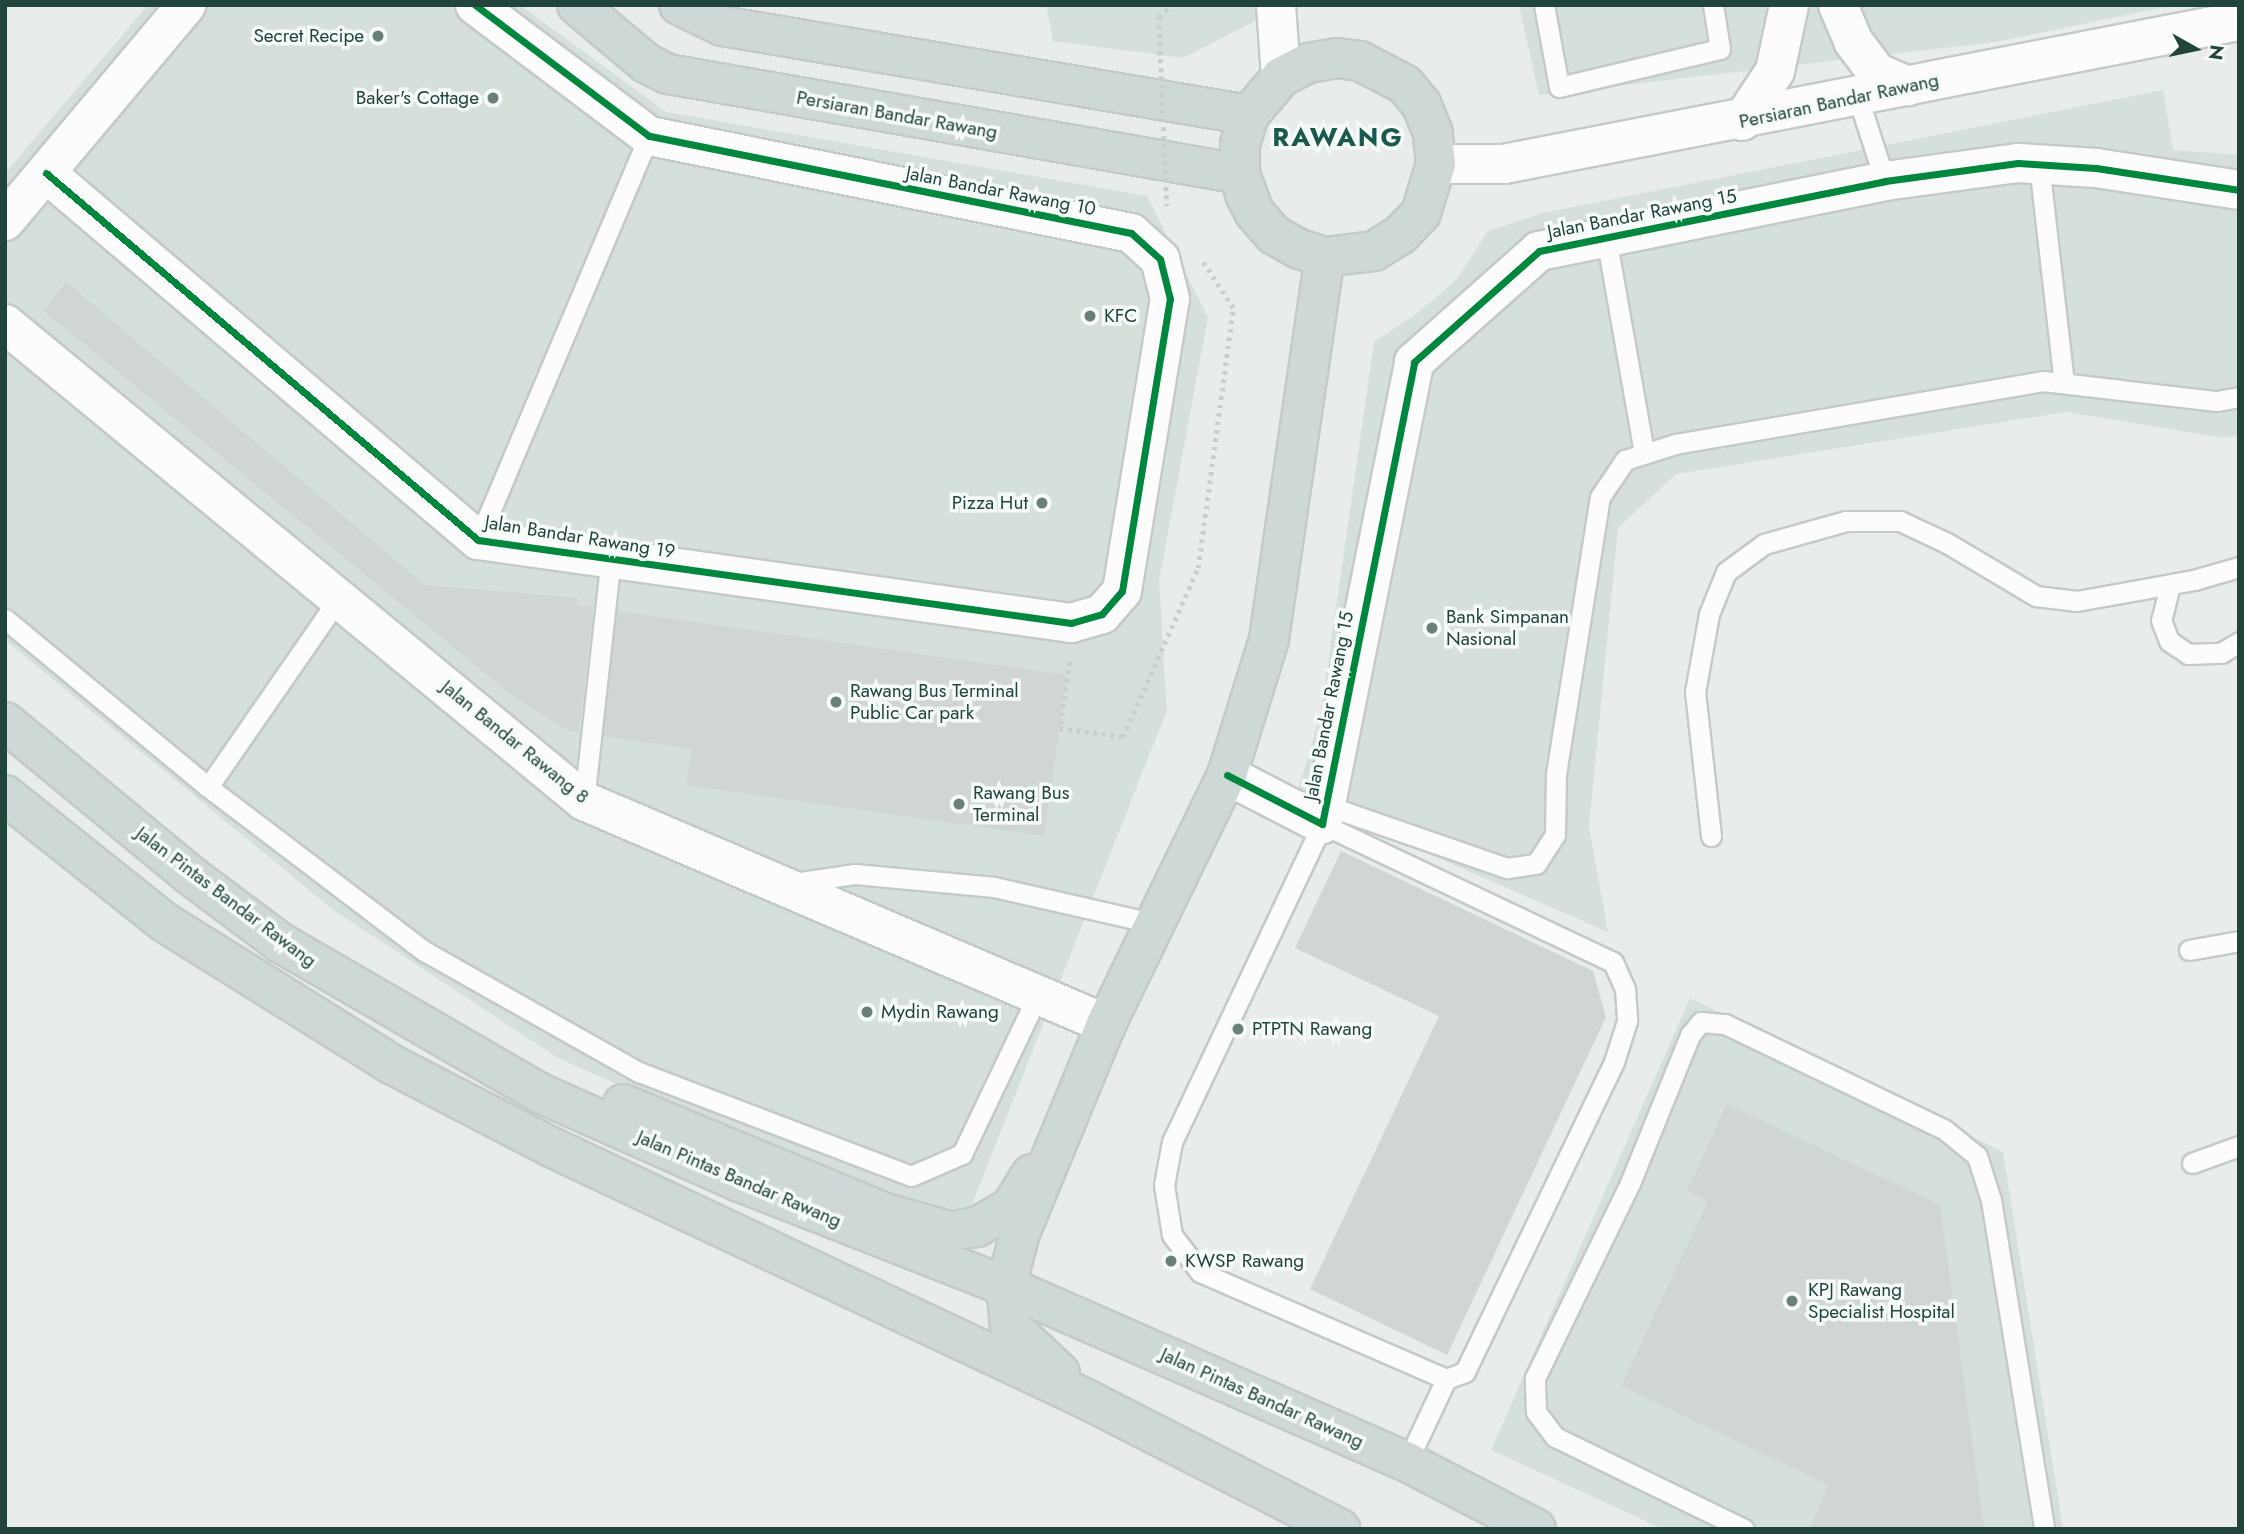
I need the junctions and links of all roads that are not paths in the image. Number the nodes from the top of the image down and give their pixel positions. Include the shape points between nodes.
1 (186, 5) edge
2 (475, 5) edge
3 (577, 5) edge
4 (679, 5) edge
5 (1276, 5) edge
6 (1544, 5) edge
7 (1713, 5) edge
8 (1789, 5) edge
9 (1838, 5) edge
10 (2239, 21) edge
11 (1281, 76) junction
12 (1908, 86) junction
13 (1858, 98) junction
14 (1249, 115) junction
15 (1742, 121) junction
16 (649, 136) junction
17 (1436, 164) junction
18 (2039, 164) junction
19 (46, 173) junction
20 (1240, 174) junction
21 (1885, 181) junction
22 (2239, 190) edge
23 (5, 221) edge
24 (1606, 237) junction
25 (1325, 257) junction
26 (5, 324) edge
27 (2064, 383) junction
28 (2239, 397) edge
29 (1644, 453) junction
30 (478, 540) junction
31 (611, 558) junction
32 (2239, 567) edge
33 (2170, 585) junction
34 (339, 598) junction
35 (5, 618) edge
36 (1071, 623) joint
37 (2239, 642) edge
38 (11, 725) edge
39 (1227, 775) junction
40 (208, 787) junction
41 (5, 795) edge
42 (584, 801) junction
43 (1324, 814) junction
44 (1711, 836) dead end
45 (779, 886) junction
46 (1157, 924) junction
47 (2239, 941) edge
48 (2189, 950) dead end
49 (1037, 997) junction
50 (1106, 1024) junction
51 (480, 1059) junction
52 (1064, 1124) junction
53 (2239, 1146) edge
54 (2192, 1163) dead end
55 (1006, 1286) junction
56 (1446, 1380) junction
57 (1090, 1401) junction
58 (1407, 1462) junction
59 (1340, 1529) edge
60 (1536, 1529) edge
61 (1744, 1529) edge
62 (2044, 1529) edge

1 - 19 street
2 - 16 street, Jalan Bandar Rawang 10
3 - 20 main road, Persiaran Bandar Rawang via 646,63 668,74
4 - 14 main road via 722,26
5 - 11 street
6 - 7 lane via 1559,87 1720,49
8 - 15 street via 1775,71
9 - 12 street via 1853,41 1876,72
10 - 12 street, Persiaran Bandar Rawang
11 - 14 main road
11 - 17 main road via 1308,63 1337,58 1382,68 1421,104 1433,133
12 - 13 street, Persiaran Bandar Rawang
13 - 15 street, Persiaran Bandar Rawang
13 - 21 lane
14 - 20 main road via 1240,144
15 - 17 street, Persiaran Bandar Rawang via 1504,164
16 - 30 lane
16 - 36 street, Jalan Bandar Rawang 10 via 1131,233 1160,259 1170,299 1122,591 1102,614
17 - 25 main road via 1421,213 1400,235 1374,251
18 - 21 street, Jalan Bandar Rawang 15
18 - 22 street, Jalan Bandar Rawang 15 via 2096,167
18 - 27 lane
19 - 23 street
19 - 30 street, Jalan Bandar Rawang 19
20 - 25 main road via 1254,212 1274,235
21 - 24 street, Jalan Bandar Rawang 15
24 - 29 lane
24 - 43 street, Jalan Bandar Rawang 15 via 1539,251 1414,362
25 - 39 main road via 1269,639
26 - 34 street, Jalan Bandar Rawang 8
27 - 28 lane via 2217,401
27 - 29 lane via 2043,381
29 - 43 lane via 1625,460 1600,497 1556,774 1555,835 1536,864 1507,868
30 - 31 street, Jalan Bandar Rawang 19
31 - 36 street, Jalan Bandar Rawang 19
31 - 42 lane
32 - 33 lane
33 - 37 lane via 2161,620 2169,640 2188,654 2221,653
33 - 44 lane via 2077,601 2036,596 1900,521 1846,521 1764,544 1727,572 1709,614 1695,692
34 - 40 lane
34 - 42 street, Jalan Bandar Rawang 8
35 - 40 lane
38 - 51 main road, Jalan Pintas Bandar Rawang via 281,943
39 - 43 street, Jalan Bandar Rawang 15
39 - 46 main road
40 - 49 lane via 424,951 639,1072 911,1176 962,1154
41 - 57 main road via 164,922 391,1064 551,1147
42 - 45 street, Jalan Bandar Rawang 8
43 - 56 lane via 1172,1142 1164,1185 1172,1235 1200,1272
43 - 56 lane via 1613,962 1625,989 1627,1021 1614,1062 1465,1373
45 - 46 lane via 855,874 994,887
45 - 49 street, Jalan Bandar Rawang 8
46 - 50 main road
47 - 48 lane
49 - 50 street, Jalan Bandar Rawang 8
50 - 52 main road
51 - 52 main road via 603,1096 717,1139 885,1213 949,1231 977,1227 1011,1207
51 - 55 main road, Jalan Pintas Bandar Rawang via 540,1093 740,1182
52 - 55 main road via 1020,1233
53 - 54 lane
55 - 57 main road via 1010,1326
55 - 58 main road, Jalan Pintas Bandar Rawang
56 - 58 lane
57 - 59 main road
58 - 60 main road, Jalan Pintas Bandar Rawang
61 - 62 lane via 1555,1437 1536,1412 1535,1378 1630,1183 1690,1035 1701,1022 1725,1024 1945,1130 1977,1156 1991,1200

